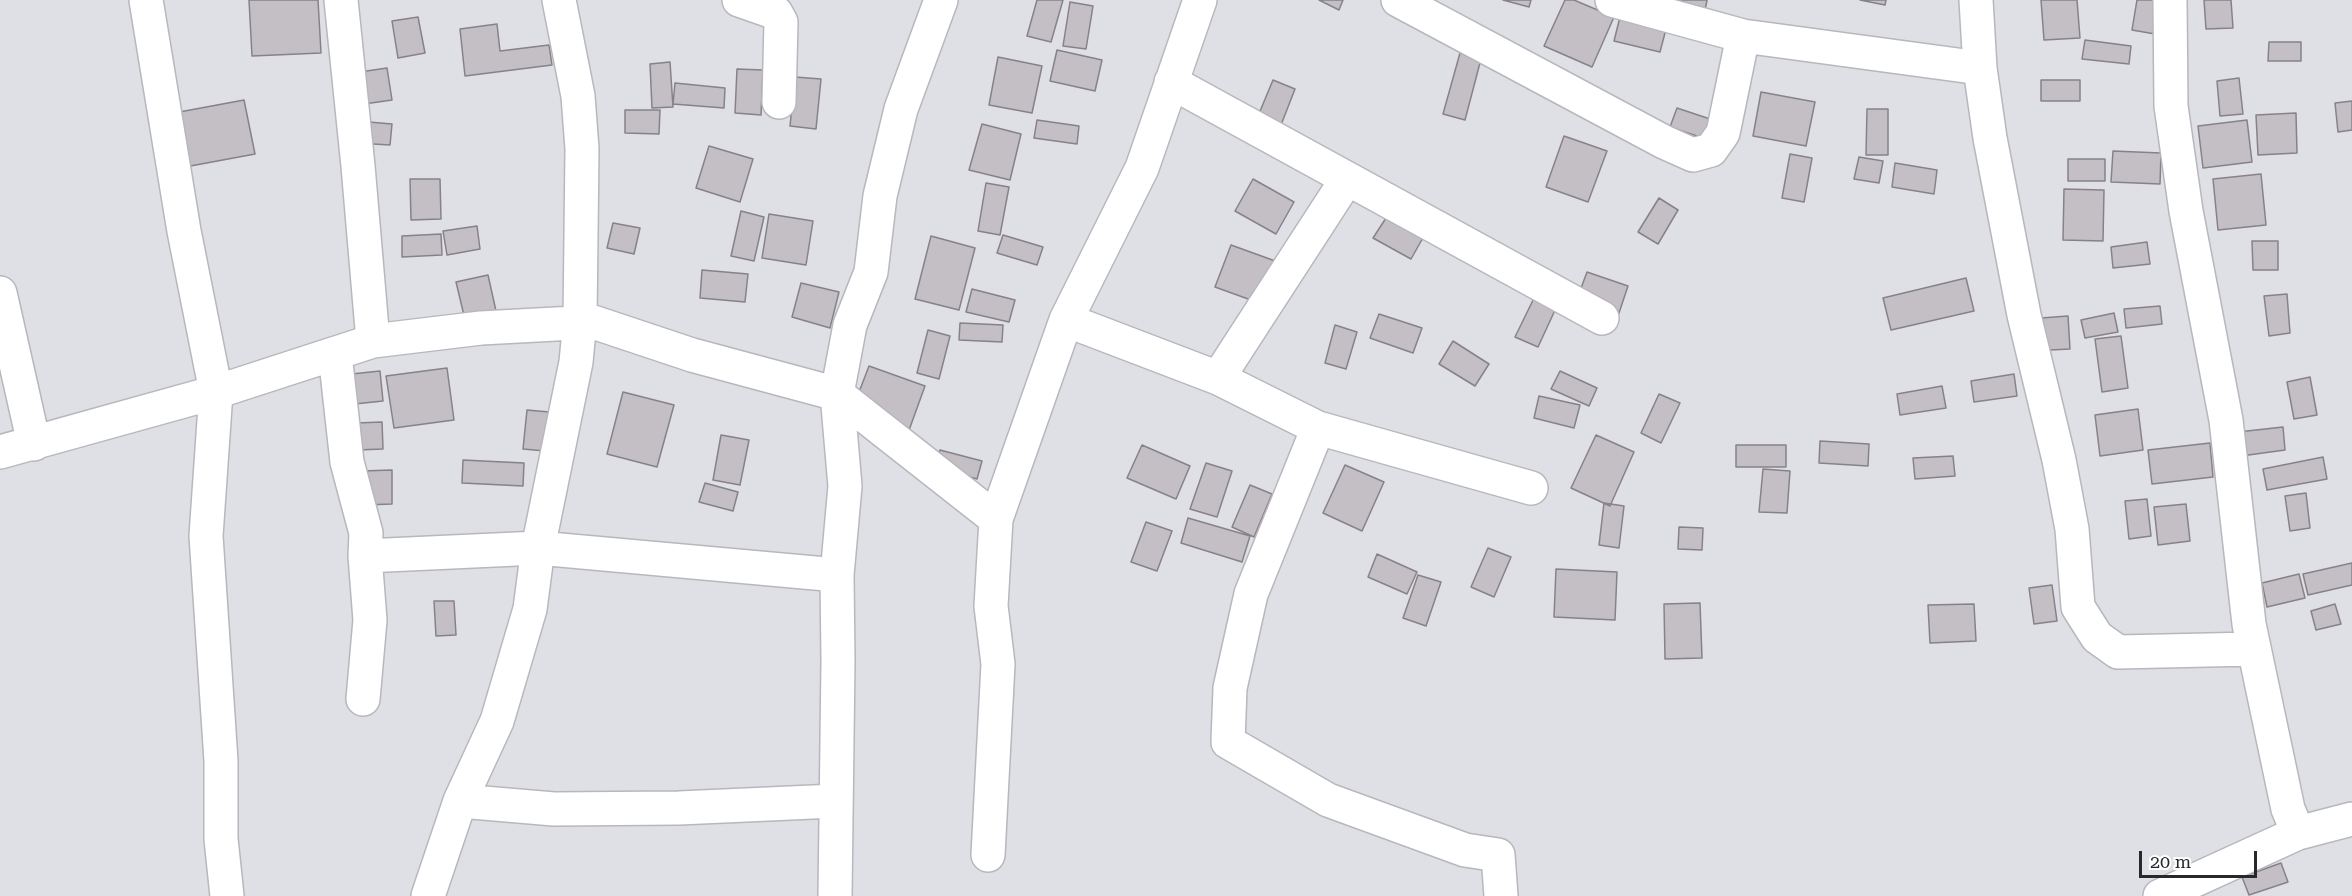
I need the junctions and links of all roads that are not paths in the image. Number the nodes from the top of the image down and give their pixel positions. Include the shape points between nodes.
1 (146, 0) edge
2 (341, 0) edge
3 (559, 0) edge
4 (739, 0) edge
5 (941, 0) edge
6 (1200, 0) edge
7 (1398, 0) edge
8 (1612, 0) edge
9 (1976, 0) edge
10 (2170, 0) edge
11 (1710, 13) edge
12 (1743, 36) junction
13 (1980, 68) junction
14 (1171, 82) junction
15 (779, 102) dead end
16 (1347, 179) junction
17 (0, 293) edge
18 (1602, 318) dead end
19 (1066, 320) junction
20 (373, 341) junction
21 (335, 354) junction
22 (1218, 378) junction
23 (216, 392) junction
24 (837, 394) junction
25 (1318, 428) junction
26 (34, 444) junction
27 (0, 452) edge
28 (1531, 488) dead end
29 (996, 519) junction
30 (538, 548) junction
31 (365, 556) junction
32 (837, 575) junction
33 (2253, 649) junction
34 (363, 699) dead end
35 (460, 801) junction
36 (835, 801) junction
37 (2352, 819) edge
38 (2298, 833) junction
39 (988, 855) dead end
40 (227, 896) edge
41 (428, 896) edge
42 (835, 896) edge
43 (1501, 896) edge
44 (2160, 896) edge

1 - 23 street via 184,231
2 - 20 street
3 - 30 street via 578,96 582,149 580,321 576,362
4 - 15 street via 776,14 781,22
5 - 24 street via 901,109 880,196 871,272 850,325
6 - 14 street
7 - 12 street via 1693,155 1711,150 1723,133
8 - 11 street
9 - 13 street
10 - 33 street via 2171,106 2186,211 2226,420
11 - 12 street
12 - 13 street
13 - 33 street via 2024,315 2072,529 2078,607 2097,637 2118,652
14 - 16 street
14 - 19 street via 1142,168
16 - 18 street
16 - 22 street
17 - 26 street
19 - 22 street
19 - 29 street
20 - 21 street
20 - 24 street via 482,328 592,322 692,355
21 - 23 street
21 - 31 street via 347,462 366,533
22 - 25 street
23 - 26 street
23 - 40 street via 206,536
24 - 29 street
24 - 32 street via 845,486
25 - 28 street
25 - 43 street via 1251,594 1230,688 1228,742 1328,800 1465,850 1498,855
26 - 27 street
29 - 39 street via 991,606 998,664
30 - 31 street
30 - 32 street
30 - 35 street via 530,609 498,721
31 - 34 street via 370,620
32 - 36 street
33 - 38 street via 2288,809
35 - 36 street via 554,809
35 - 41 street
36 - 42 street
37 - 38 street
38 - 44 street

